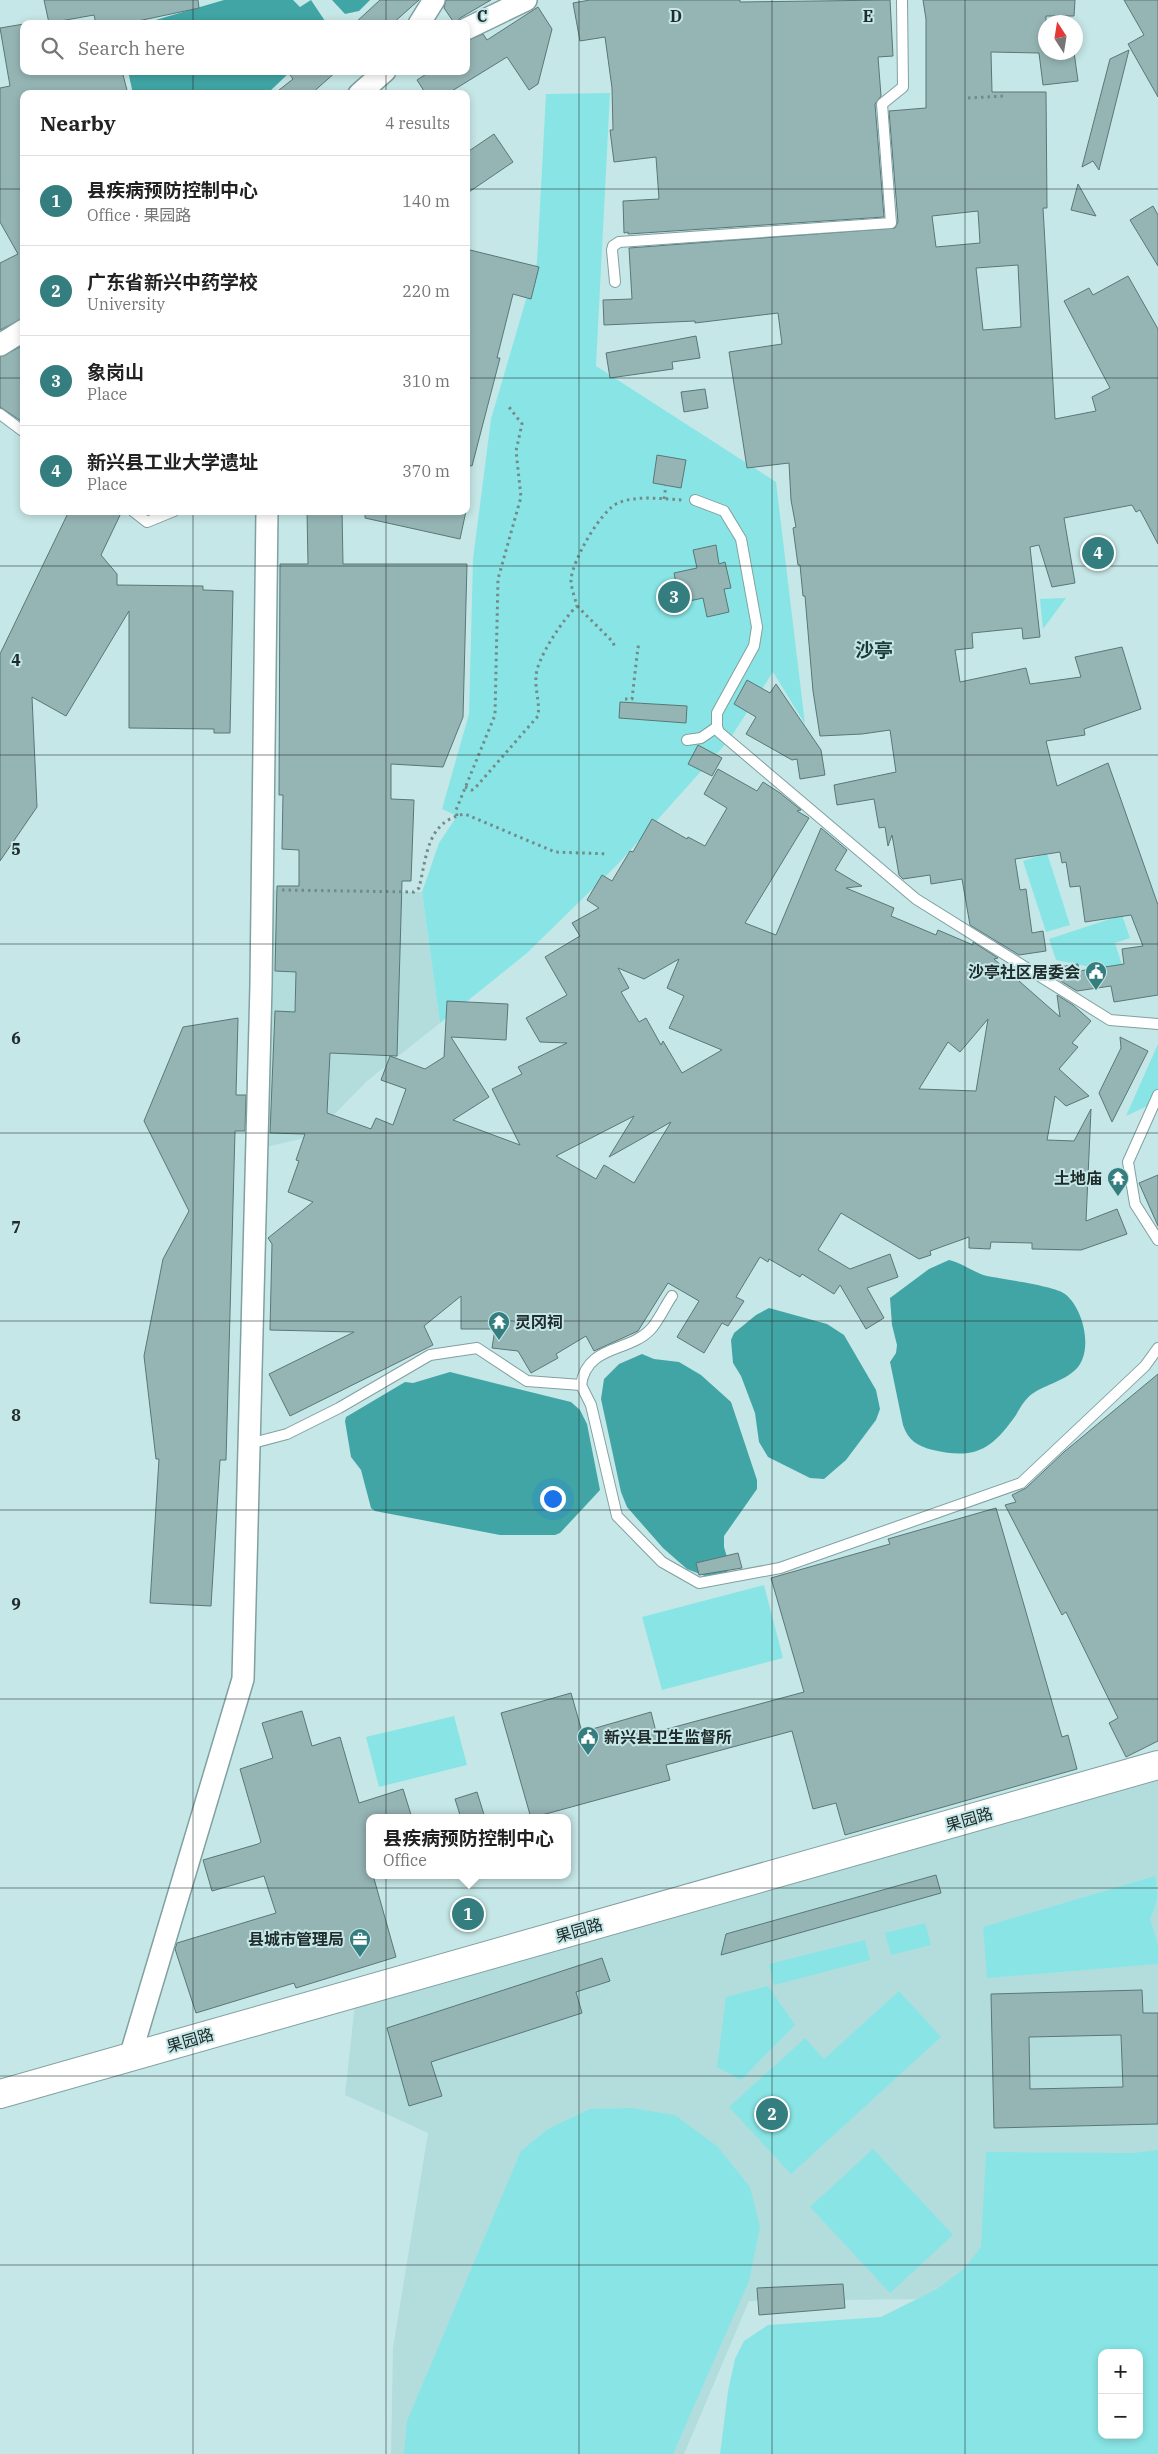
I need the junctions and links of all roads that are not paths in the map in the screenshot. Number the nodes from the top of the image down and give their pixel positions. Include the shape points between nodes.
1 (434, 0) edge
2 (526, 0) edge
3 (902, 0) edge
4 (422, 20) edge
5 (470, 28) edge
6 (381, 75) edge
7 (384, 75) edge
8 (364, 90) edge
9 (374, 90) edge
10 (615, 282) dead end
11 (20, 332) edge
12 (0, 345) edge
13 (0, 414) edge
14 (20, 429) edge
15 (695, 500) road end
16 (138, 515) edge
17 (165, 515) edge
18 (267, 515) edge
19 (717, 727) junction
20 (687, 740) dead end
21 (1158, 1024) edge
22 (1158, 1095) edge
23 (1158, 1240) edge
24 (672, 1296) dead end
25 (1158, 1348) edge
26 (581, 1385) junction
27 (249, 1444) junction
28 (1158, 1764) edge
29 (130, 2057) junction
30 (30, 2086) junction
31 (0, 2087) edge
32 (0, 2094) edge
33 (0, 2104) edge

1 - 4 street
2 - 5 street
3 - 10 lane via 902,88 882,104 891,223 619,242 612,250
6 - 8 street
7 - 9 street
11 - 12 street
13 - 14 lane
15 - 19 lane via 724,511 733,524 744,548 757,627 754,646 717,713
16 - 17 lane via 148,522
18 - 27 street via 261,985
19 - 20 lane via 701,738
19 - 21 lane via 916,900 1110,1020
22 - 23 lane via 1128,1162 1135,1204
24 - 26 lane via 651,1329 639,1338 602,1354 584,1370
25 - 26 lane via 1145,1366 1021,1483 780,1568 699,1583 662,1562 617,1516 591,1405
26 - 27 lane via 527,1381 477,1348 430,1355 296,1430
27 - 29 street via 243,1679
28 - 29 street, 果园路
29 - 30 street, 果园路
30 - 31 street
30 - 32 street, 果园路
30 - 33 street

